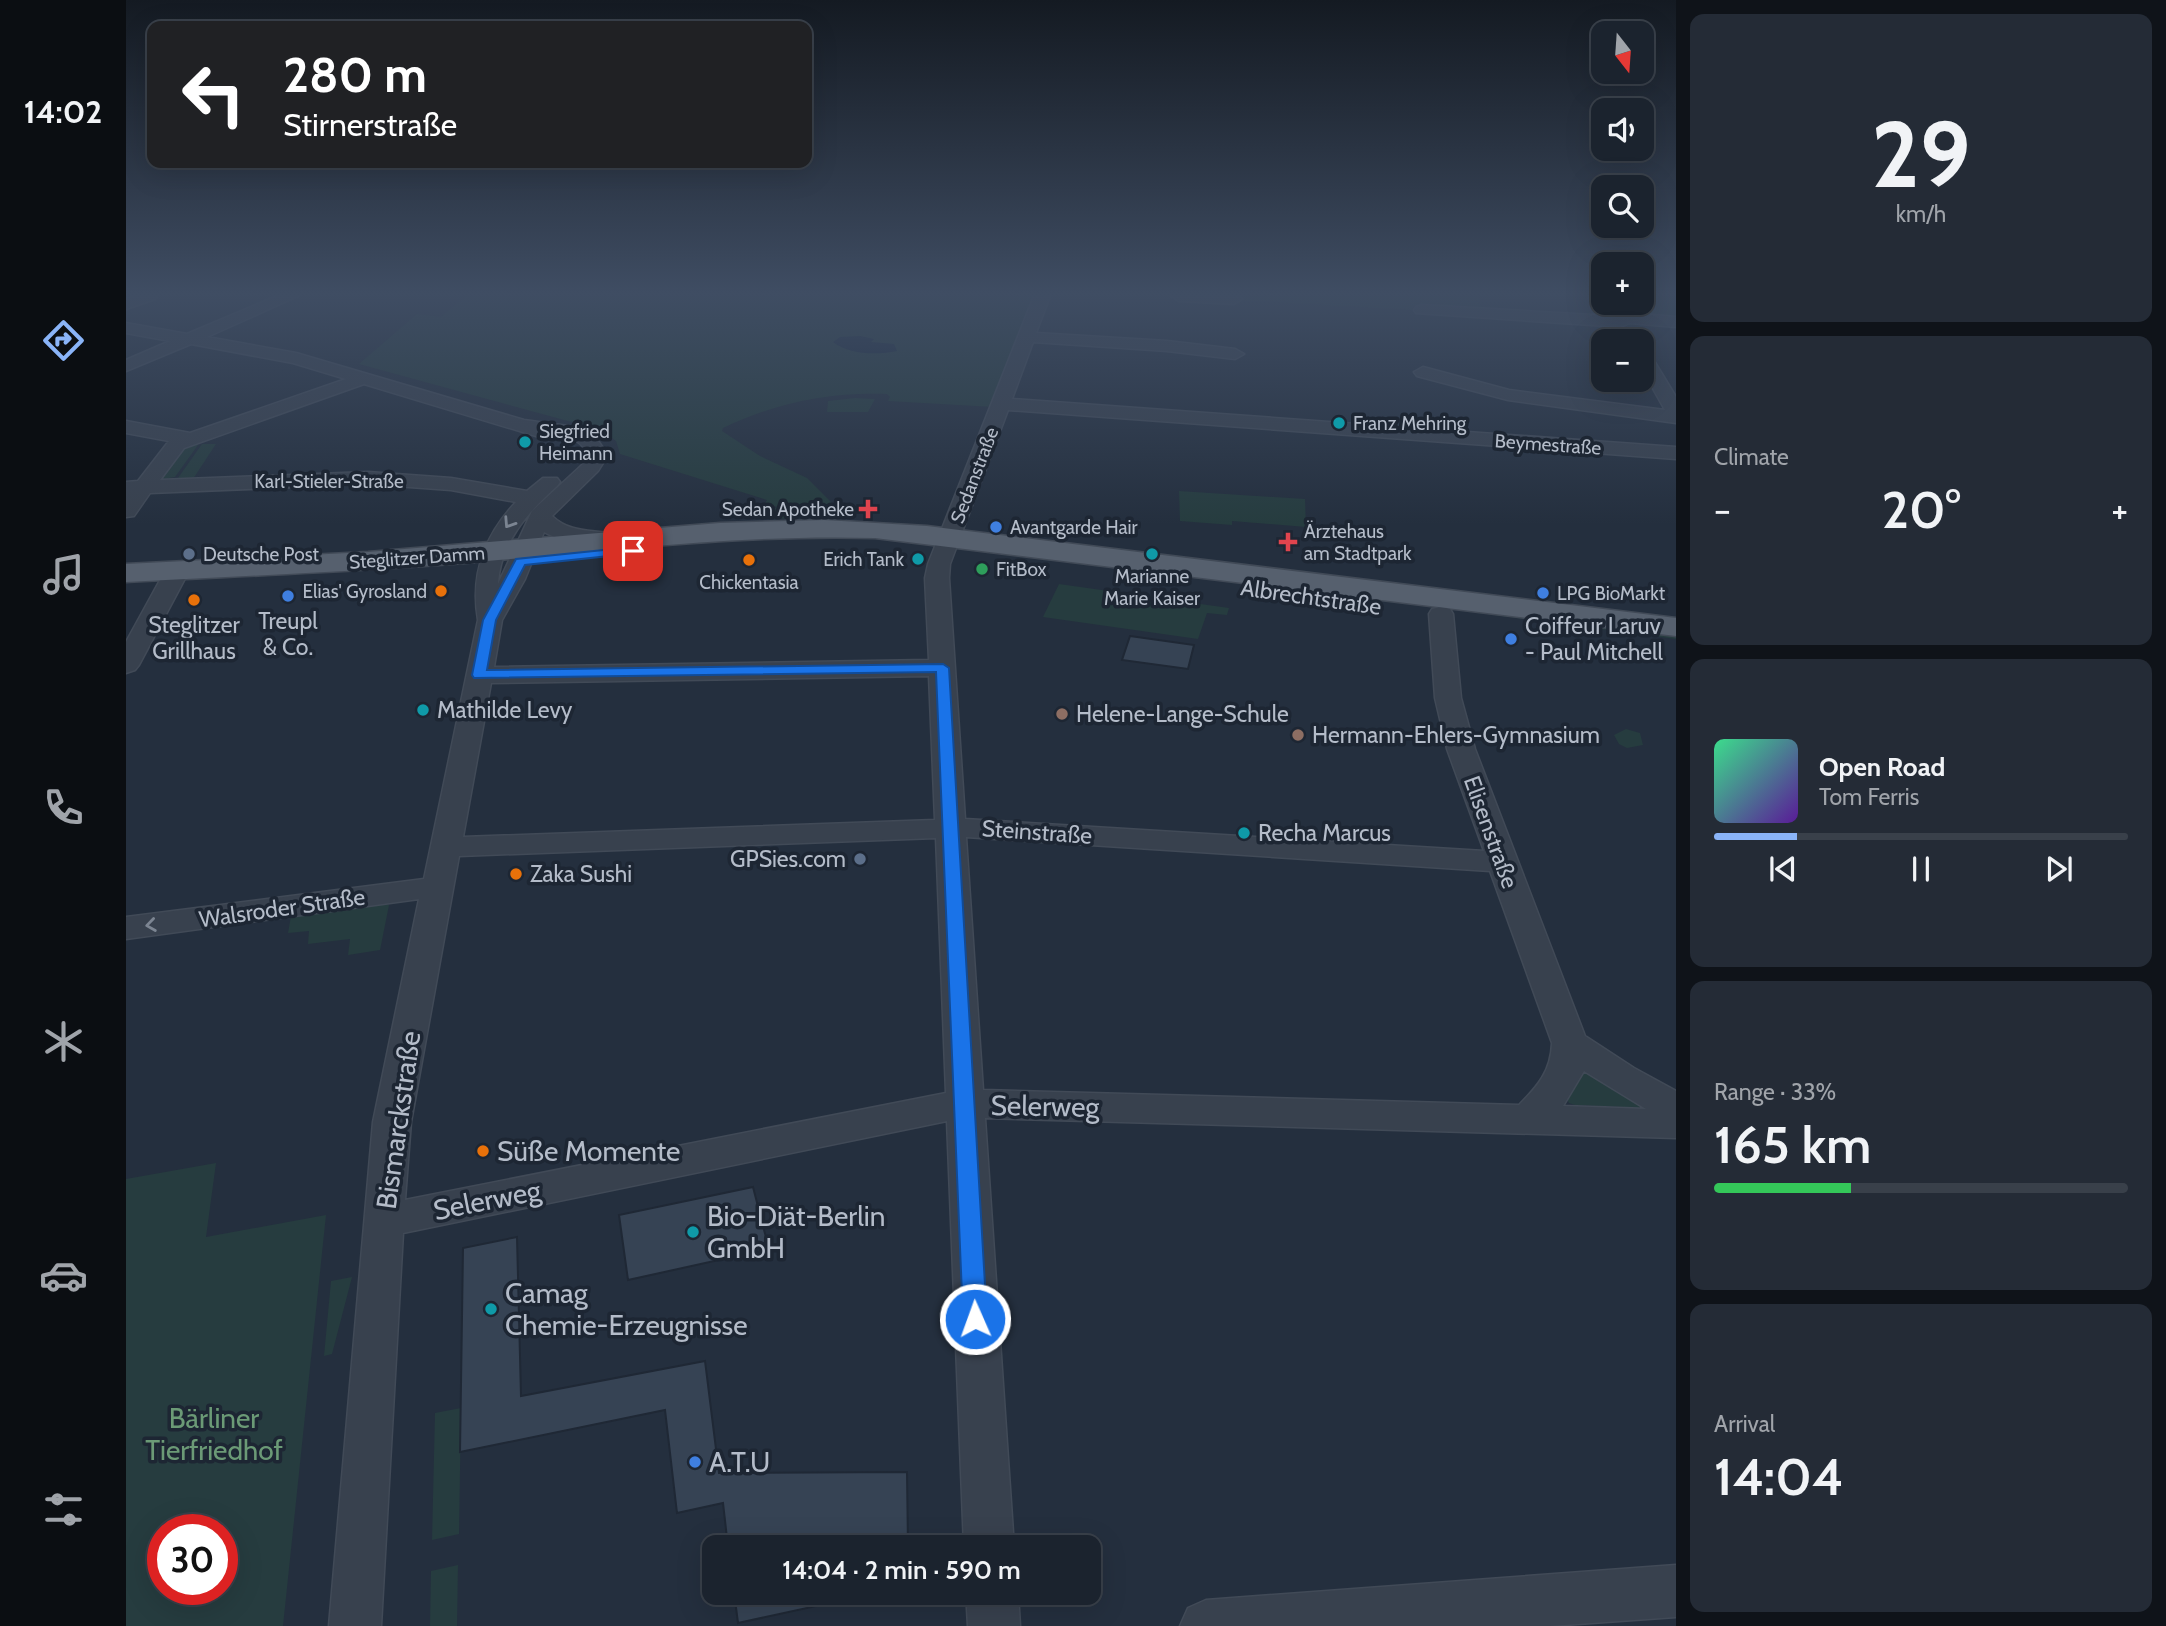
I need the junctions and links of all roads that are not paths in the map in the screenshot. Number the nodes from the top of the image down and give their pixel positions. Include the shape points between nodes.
1 (344, 372) edge
2 (1014, 372) edge
3 (1423, 372) dead end
4 (1654, 376) edge
5 (365, 378) junction
6 (1002, 404) junction
7 (1676, 414) edge
8 (126, 427) edge
9 (191, 439) junction
10 (1676, 453) edge
11 (135, 487) edge
12 (535, 507) junction
13 (126, 511) edge
14 (623, 540) junction
15 (948, 543) junction
16 (508, 556) junction
17 (177, 571) junction
18 (126, 573) edge
19 (1430, 607) junction
20 (1676, 627) edge
21 (1632, 639) junction
22 (1676, 645) edge
23 (1676, 652) edge
24 (126, 665) edge
25 (943, 668) junction
26 (479, 675) junction
27 (951, 828) junction
28 (445, 847) junction
29 (1502, 862) junction
30 (437, 887) junction
31 (126, 929) edge
32 (1570, 1043) junction
33 (965, 1105) junction
34 (1676, 1108) edge
35 (1527, 1120) junction
36 (1676, 1124) edge
37 (383, 1221) junction
38 (988, 1535) edge
39 (1676, 1591) edge
40 (993, 1605) edge
41 (355, 1626) edge
42 (994, 1626) edge
43 (1206, 1626) edge

1 - 5 street
2 - 6 street, Sedanstraße
3 - 7 street via 1508,395
4 - 7 street
5 - 9 street
5 - 12 street, Bismarckstraße via 585,437 598,455 590,467
6 - 10 street, Beymestraße
6 - 15 street, Sedanstraße
8 - 9 street
9 - 11 street via 177,444
11 - 12 street, Karl-Stieler-Straße via 377,478 451,484
11 - 13 street
12 - 14 street via 551,529 570,536
12 - 16 street, Bismarckstraße
12 -> 16 street, Bismarckstraße via 509,522
14 - 15 main road, Steglitzer Damm via 802,528 875,529
14 - 16 main road, Steglitzer Damm
15 - 16 main road, Steglitzer Damm via 762,540
15 - 19 main road, Albrechtstraße
15 - 25 street, Sedanstraße via 937,578
16 - 17 main road, Steglitzer Damm via 351,573
16 - 26 street, Bismarckstraße via 513,579 490,620
17 - 18 main road, Steglitzer Damm
17 - 24 street
19 - 20 main road, Albrechtstraße
19 - 21 main road, Albrechtstraße
19 - 29 street, Elisenstraße via 1455,731
21 - 22 main road, Albrechtstraße
21 - 23 main road
25 - 26 street
25 - 27 street, Sedanstraße
26 - 28 street, Bismarckstraße
27 - 28 street, Steinstraße
27 - 29 street, Steinstraße
27 - 33 street, Sedanstraße
28 - 30 street, Bismarckstraße
29 - 32 street, Elisenstraße
30 -> 31 street, Walsroder Straße
30 - 37 street, Bismarckstraße via 392,1122
32 - 34 street
32 - 35 street via 1567,1070 1546,1102
33 - 35 street, Selerweg
33 - 37 street, Selerweg
33 - 38 street, Sedanstraße
35 - 36 street, Selerweg
37 - 41 street, Bismarckstraße
39 - 43 street
40 - 42 street

